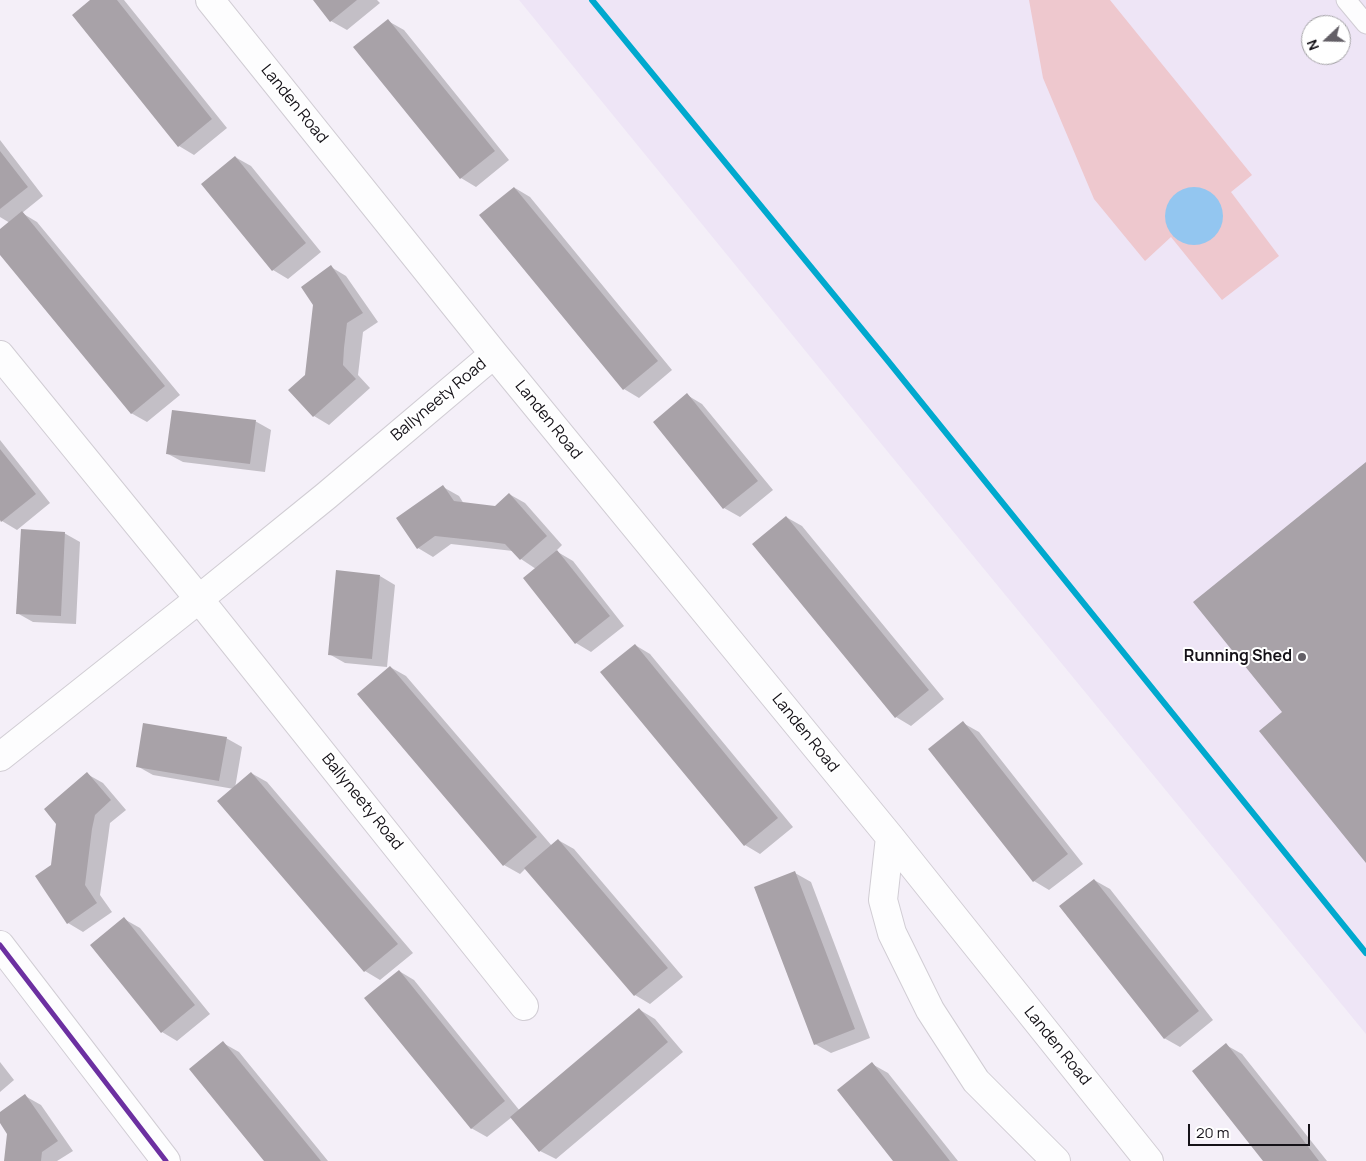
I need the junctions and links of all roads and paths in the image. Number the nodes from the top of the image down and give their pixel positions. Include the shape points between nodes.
1 (210, 0) edge
2 (1346, 0) edge
3 (1366, 24) edge
4 (494, 354) junction
5 (0, 355) edge
6 (200, 599) junction
7 (0, 757) edge
8 (890, 836) junction
9 (0, 945) edge
10 (524, 1006) dead end
11 (166, 1161) edge
12 (1056, 1161) edge
13 (1150, 1161) edge

1 - 4 street, Landen Road
2 - 3 lane
4 - 6 street, Ballyneety Road
4 - 8 street, Landen Road
5 - 6 street, Ballyneety Road
6 - 7 street, Ballyneety Road
6 - 10 street, Ballyneety Road
8 - 12 street via 883,900 892,933 930,1010 976,1080
8 - 13 street, Landen Road
9 - 11 street

